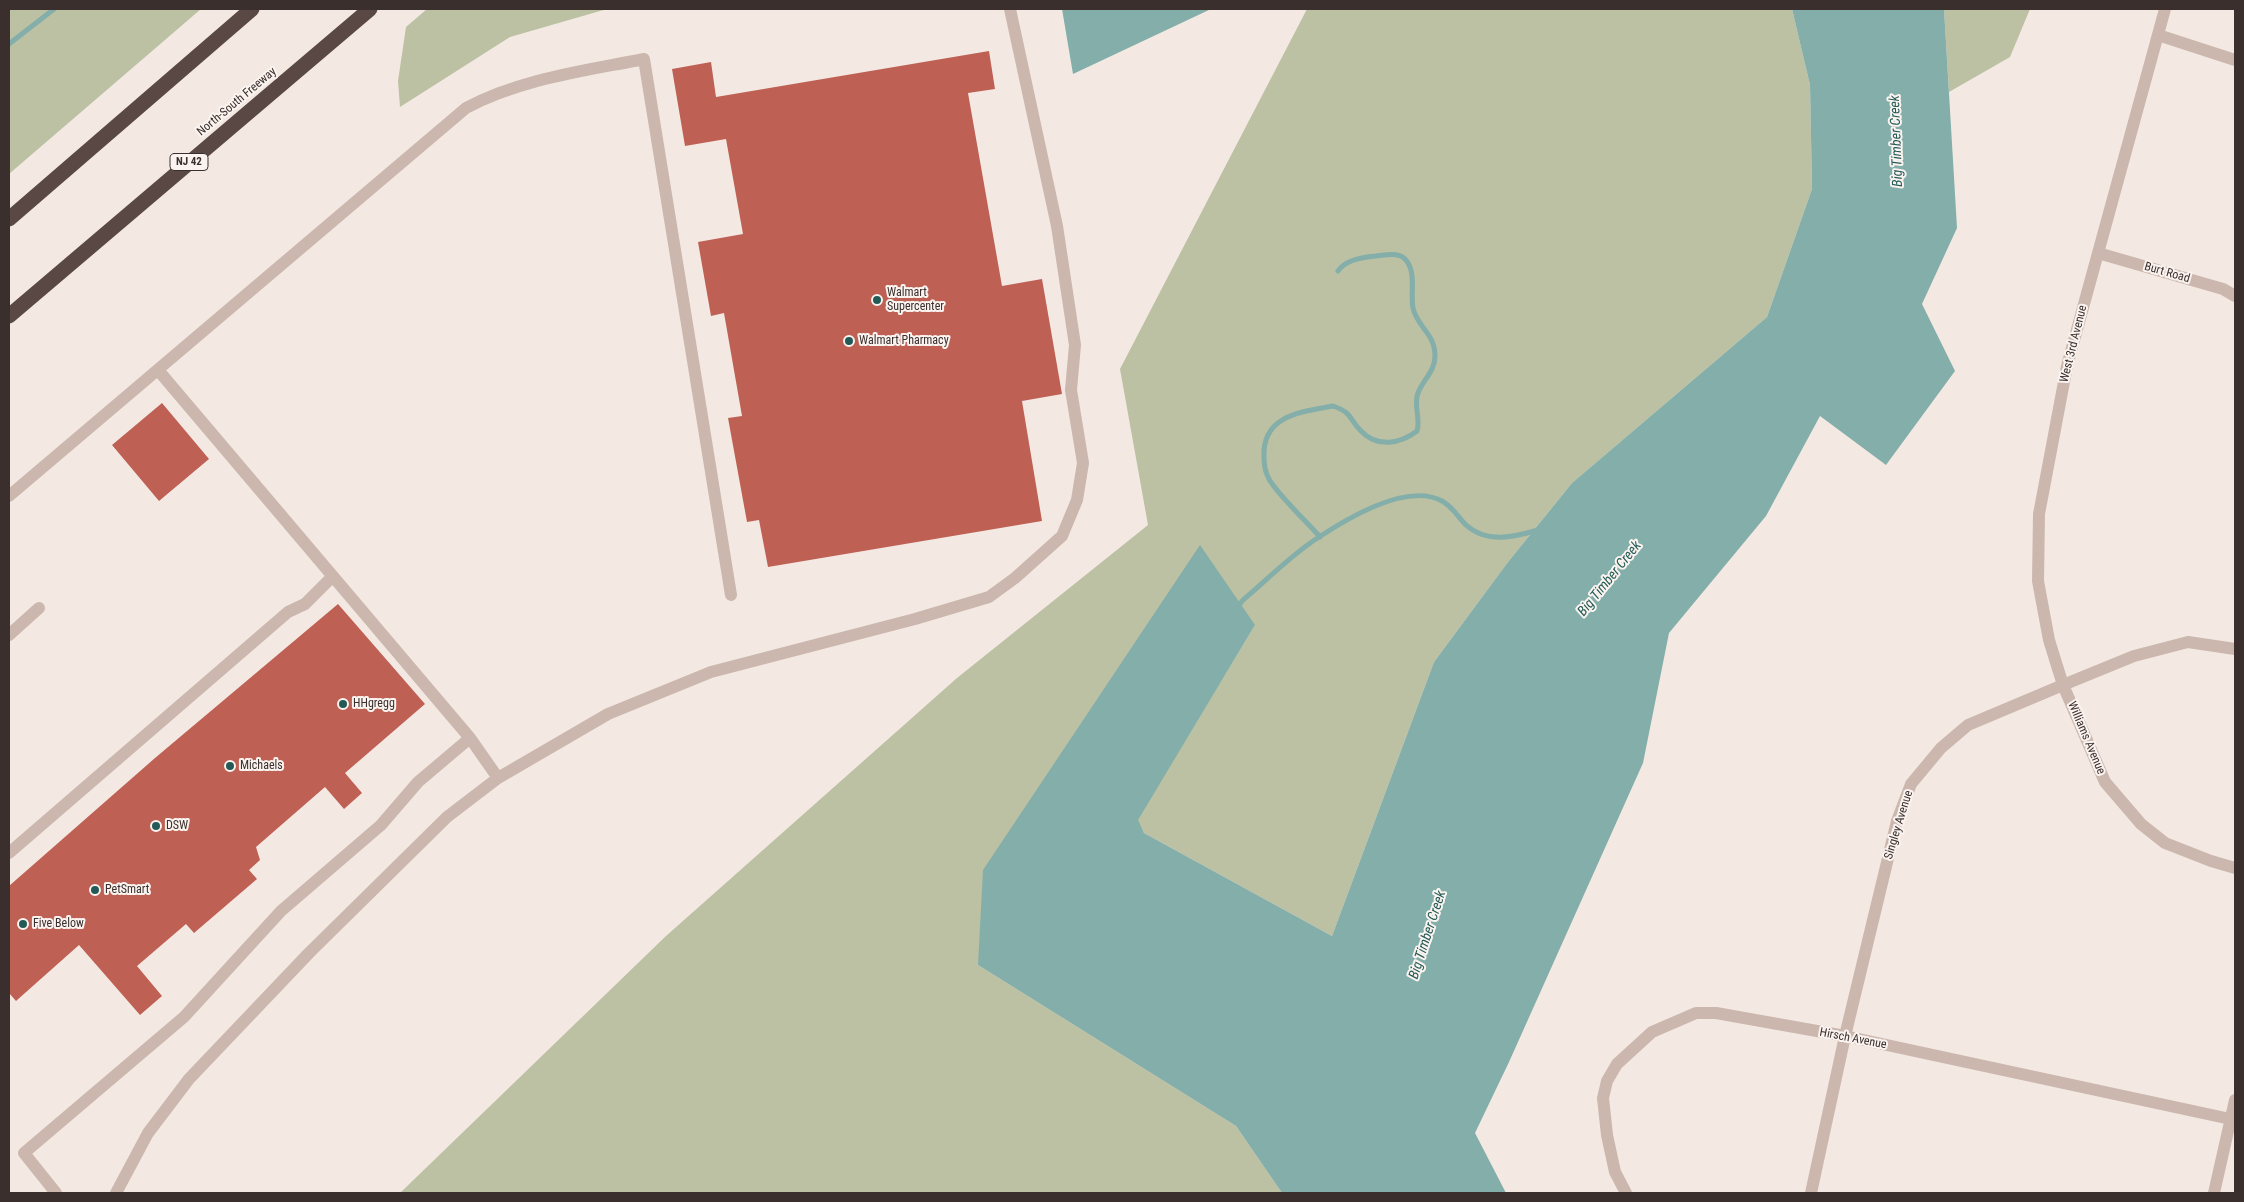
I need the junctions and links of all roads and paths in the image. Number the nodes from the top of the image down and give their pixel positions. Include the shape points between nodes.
1 (252, 9) edge
2 (370, 9) edge
3 (1010, 9) edge
4 (2165, 9) edge
5 (2158, 35) junction
6 (2235, 60) edge
7 (9, 219) edge
8 (2098, 253) junction
9 (2235, 296) edge
10 (9, 316) edge
11 (158, 370) junction
12 (9, 496) edge
13 (333, 576) junction
14 (731, 595) dead end
15 (40, 608) dead end
16 (9, 635) edge
17 (2235, 649) edge
18 (2063, 685) junction
19 (470, 738) junction
20 (498, 778) junction
21 (9, 853) edge
22 (2235, 868) edge
23 (1845, 1036) junction
24 (2235, 1100) edge
25 (2233, 1120) edge
26 (56, 1193) edge
27 (116, 1193) edge
28 (1626, 1193) edge
29 (1810, 1193) edge
30 (2214, 1193) edge

1 - 7 highway
2 - 10 highway, North-South Freeway / NJ 42
3 - 20 street via 1057,226 1075,345 1071,390 1083,463 1078,500 1062,536 1015,578 988,596 915,619 711,672 608,714
4 - 5 street, West 3rd Avenue
5 - 6 street
5 - 8 street, West 3rd Avenue
8 - 9 street, Burt Road via 2223,289
8 - 18 street, West 3rd Avenue via 2067,366 2039,514 2038,581 2049,640
11 - 12 street
11 - 13 street
11 - 14 street via 466,108 488,96 527,84 644,59
13 - 19 street
13 - 21 street via 305,604 288,612
15 - 16 street
17 - 18 street, Singley Avenue via 2188,642 2134,656
18 - 22 street, Williams Avenue via 2105,782 2141,824 2165,843
18 - 23 street, Singley Avenue via 1968,725 1941,748 1911,784 1898,821
19 - 20 street
19 - 26 street via 418,782 381,825 281,911 184,1017 24,1153
20 - 27 street via 447,817 309,953 189,1079 148,1132
23 - 25 street, Hirsch Avenue
23 - 28 street, Hirsch Avenue via 1716,1013 1696,1013 1652,1032 1617,1064 1607,1081 1603,1098 1615,1172
23 - 29 street, Singley Avenue
24 - 25 street
25 - 30 street

